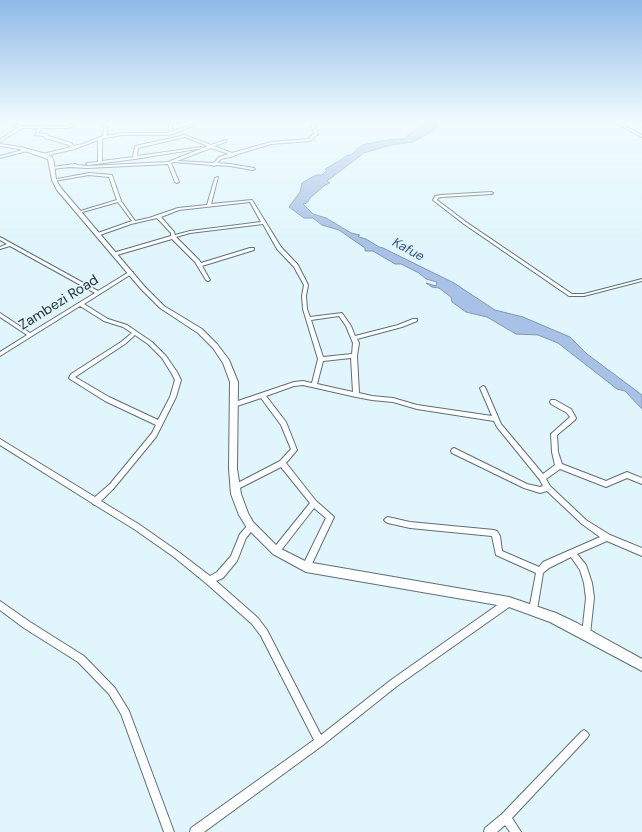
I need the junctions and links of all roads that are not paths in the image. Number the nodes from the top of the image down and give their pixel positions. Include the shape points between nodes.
1 (51, 162) edge
2 (100, 162) edge
3 (174, 162) joint
4 (216, 162) edge
5 (169, 163) junction
6 (214, 165) junction
7 (71, 166) junction
8 (52, 168) junction
9 (253, 169) dead end
10 (217, 178) dead end
11 (54, 180) junction
12 (177, 182) dead end
13 (491, 193) dead end
14 (120, 201) junction
15 (209, 205) junction
16 (79, 212) junction
17 (158, 216) junction
18 (134, 222) junction
19 (263, 223) junction
20 (99, 234) junction
21 (173, 237) junction
22 (0, 238) edge
23 (11, 244) junction
24 (0, 248) edge
25 (252, 249) dead end
26 (115, 254) junction
27 (200, 264) junction
28 (131, 273) junction
29 (208, 280) dead end
30 (642, 280) edge
31 (98, 293) junction
32 (80, 304) junction
33 (0, 315) edge
34 (308, 319) junction
35 (415, 320) dead end
36 (135, 333) junction
37 (30, 335) junction
38 (355, 338) junction
39 (0, 354) edge
40 (354, 356) junction
41 (321, 359) junction
42 (314, 384) junction
43 (483, 388) dead end
44 (356, 395) junction
45 (264, 396) junction
46 (553, 402) dead end
47 (234, 405) junction
48 (496, 419) junction
49 (160, 424) junction
50 (0, 442) edge
51 (454, 450) dead end
52 (282, 463) junction
53 (559, 466) junction
54 (542, 478) junction
55 (642, 481) edge
56 (234, 488) junction
57 (548, 488) junction
58 (95, 502) junction
59 (314, 503) junction
60 (388, 520) dead end
61 (250, 525) junction
62 (607, 537) junction
63 (276, 551) junction
64 (642, 552) edge
65 (572, 553) junction
66 (306, 567) junction
67 (540, 571) junction
68 (210, 581) junction
69 (509, 602) junction
70 (0, 605) edge
71 (533, 610) junction
72 (586, 634) junction
73 (642, 665) edge
74 (584, 734) dead end
75 (320, 742) junction
76 (506, 818) junction
77 (169, 832) edge
78 (195, 832) edge
79 (489, 832) edge
80 (516, 832) edge

1 - 8 street
2 - 7 street
3 - 5 street
3 - 6 street
4 - 6 street
5 - 7 street
5 - 12 street
6 - 9 street
7 - 8 street
8 - 11 street
10 - 15 street
11 - 14 street via 89,174 110,175
11 - 16 street
13 - 30 street via 441,196 435,200 571,295 584,295
14 - 16 street
14 - 18 street
15 - 17 street via 178,209
15 - 19 street via 250,200
16 - 20 street
17 - 18 street
17 - 21 street
18 - 20 street
19 - 21 street via 194,231
19 - 34 street via 279,248 296,266 306,285 305,306
20 - 26 street
21 - 26 street
21 - 27 street
22 - 23 street
23 - 24 street
23 - 31 street
25 - 27 street
26 - 28 street
27 - 29 street
28 - 31 street, Zambezi Road
28 - 47 street via 162,307 196,328 221,354 233,375
31 - 32 street, Zambezi Road
32 - 36 street via 106,320 122,324
32 - 37 street, Zambezi Road
33 - 37 street
34 - 38 street via 340,314
34 - 41 street
35 - 38 street
36 - 49 street via 160,352 178,380
36 - 49 street via 72,378 107,399
37 - 39 street, Zambezi Road
38 - 40 street
40 - 41 street
40 - 44 street
41 - 42 street
42 - 44 street
42 - 45 street via 294,384
43 - 48 street
44 - 48 street
45 - 47 street
45 - 52 street via 284,424 293,448 293,452
46 - 53 street via 569,411 573,418 554,434
47 - 56 street
48 - 54 street
49 - 58 street via 112,486
50 - 58 street
51 - 57 street via 526,486 540,490
52 - 56 street
52 - 59 street
53 - 54 street
53 - 55 street via 606,484 627,475
54 - 57 street
56 - 61 street via 238,503
57 - 62 street via 584,522
58 - 68 street via 178,555
59 - 63 street
59 - 66 street via 330,518
60 - 67 street via 410,525 494,533 499,553
61 - 63 street
61 - 68 street via 234,558 220,575
62 - 64 street
62 - 65 street
63 - 66 street
65 - 67 street via 552,561
65 - 72 street via 588,582 590,598
66 - 69 street
67 - 71 street
68 - 75 street via 255,621 264,633
69 - 71 street
69 - 75 street via 394,683
70 - 77 street via 81,659 112,691 125,710
71 - 72 street
72 - 73 street
74 - 76 street
75 - 78 street
76 - 79 street
76 - 80 street

